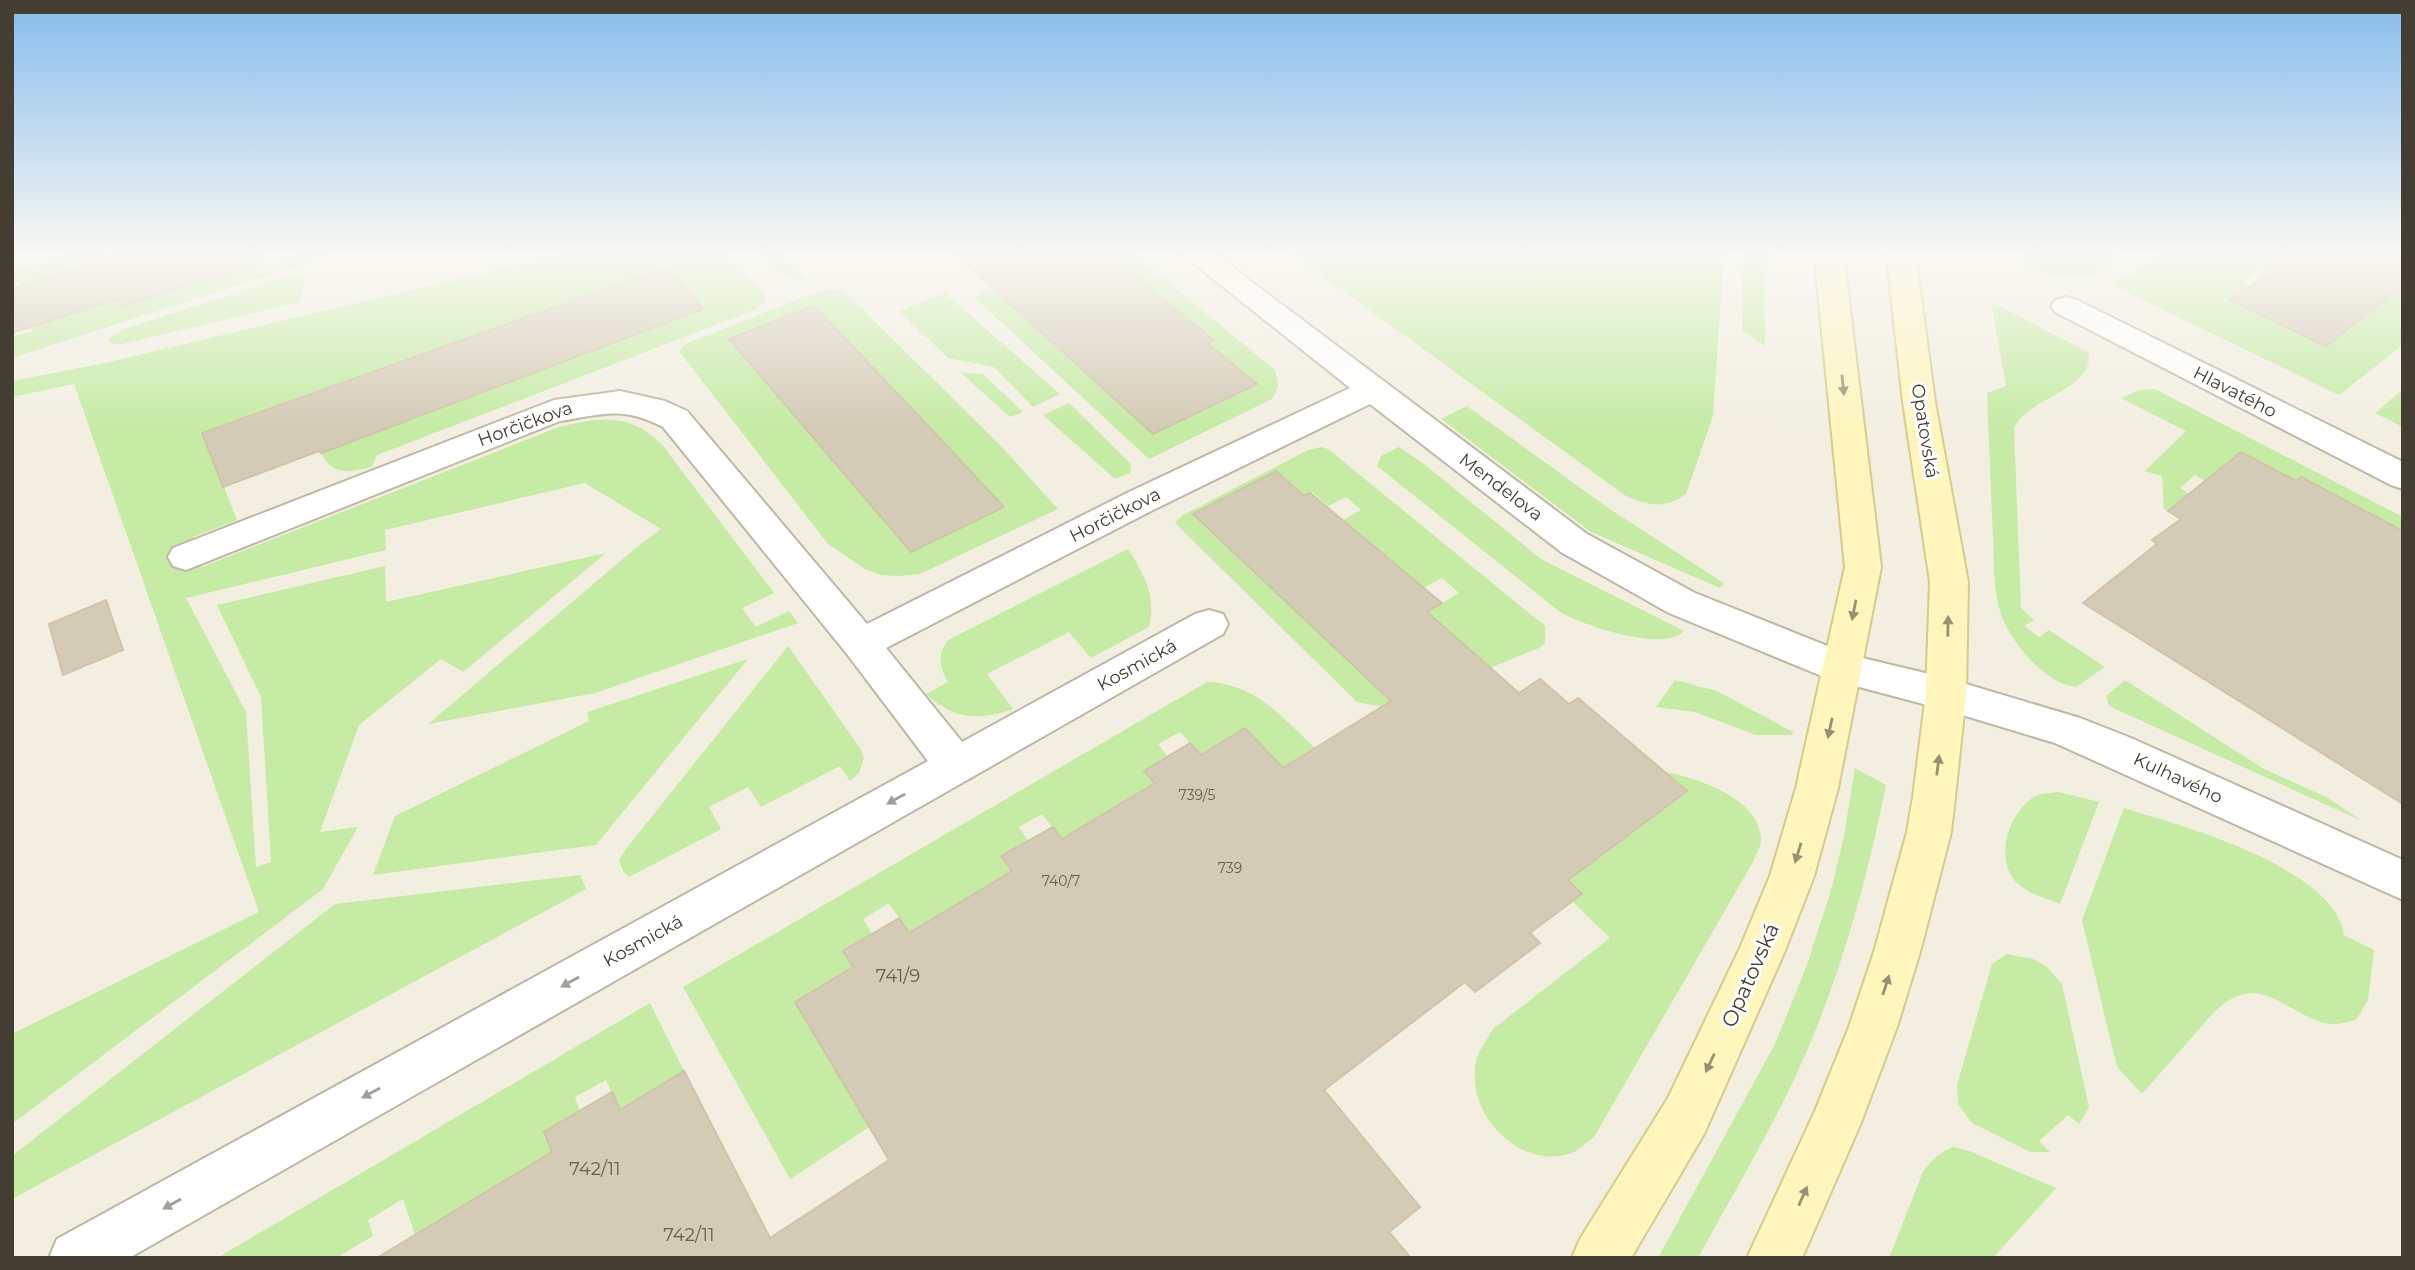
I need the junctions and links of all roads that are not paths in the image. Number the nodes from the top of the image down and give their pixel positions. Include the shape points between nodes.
1 (1269, 310) edge
2 (1835, 310) edge
3 (1907, 310) edge
4 (2074, 310) edge
5 (1372, 390) junction
6 (2403, 477) edge
7 (186, 556) dead end
8 (1209, 624) dead end
9 (861, 644) junction
10 (1843, 668) junction
11 (1946, 694) junction
12 (956, 766) junction
13 (2403, 881) edge
14 (76, 1258) edge
15 (1599, 1258) edge
16 (1774, 1258) edge

1 - 5 street, Mendelova
2 -> 10 main road, Opatovská via 1863,567
11 -> 3 main road, Opatovská via 1949,582
4 - 6 street, Hlavatého
5 - 9 street, Horčičkova
5 - 10 street, Mendelova via 1574,543 1682,603
7 - 9 street, Horčičkova via 554,411 620,401 653,408 675,419
8 - 12 street, Kosmická
9 - 12 street, Horčičkova
10 - 11 street
10 -> 15 main road, Opatovská via 1810,814 1792,876 1761,953 1686,1116
11 - 13 street, Kulhavého via 2116,750
16 -> 11 main road, Opatovská via 1835,1125 1897,952 1929,832
12 -> 14 street, Kosmická

